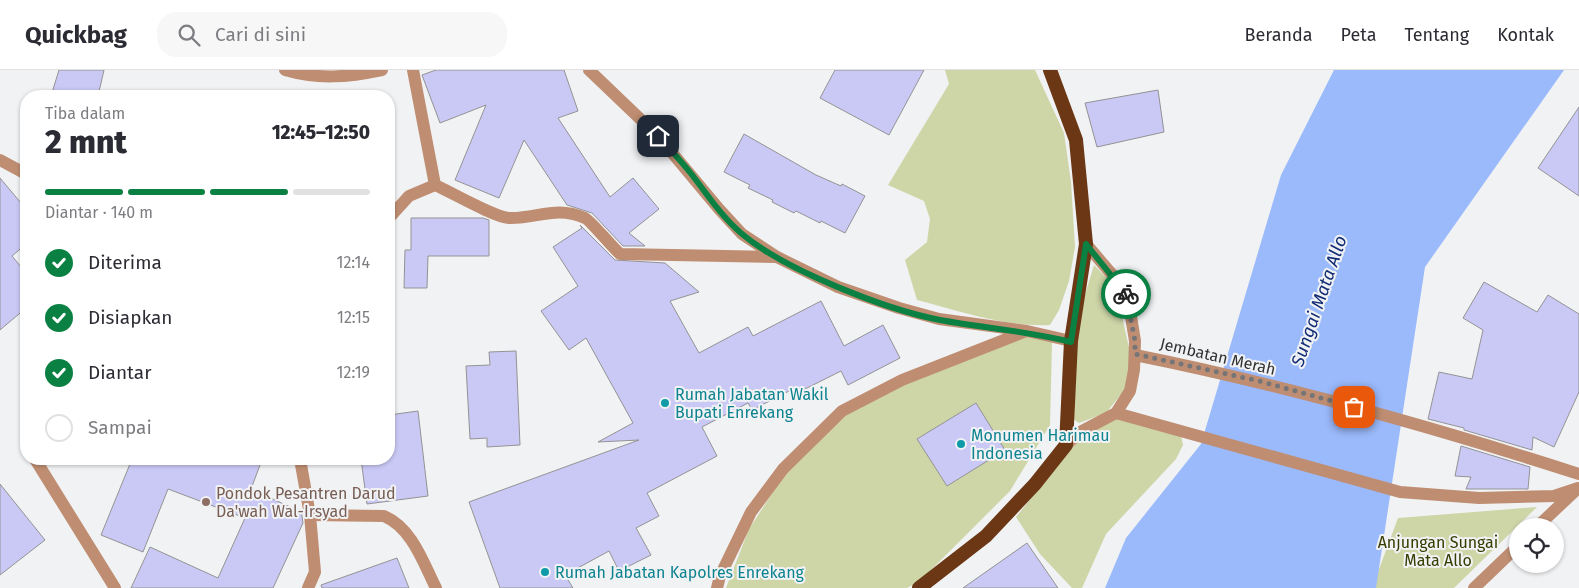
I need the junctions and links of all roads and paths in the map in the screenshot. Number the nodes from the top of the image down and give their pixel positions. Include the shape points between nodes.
1 (285, 70) edge
2 (382, 70) edge
3 (413, 70) edge
4 (589, 70) edge
5 (1050, 70) edge
6 (0, 160) edge
7 (20, 171) edge
8 (435, 185) junction
9 (395, 211) edge
10 (1086, 244) junction
11 (777, 257) junction
12 (1027, 331) junction
13 (1071, 342) junction
14 (1135, 354) junction
15 (1116, 413) junction
16 (1066, 445) junction
17 (39, 465) edge
18 (301, 465) edge
19 (1579, 474) edge
20 (1578, 487) edge
21 (310, 515) junction
22 (1546, 518) edge
23 (1509, 555) edge
24 (115, 588) edge
25 (308, 588) edge
26 (436, 588) edge
27 (717, 588) edge
28 (919, 588) edge
29 (1474, 588) edge

1 - 2 street via 309,77 351,76
3 - 8 street
4 - 11 street via 658,136 742,234
5 - 10 highway via 1076,140
6 - 7 street
8 - 9 street via 409,196
8 - 11 street via 507,218 567,212 587,219 607,244 620,254
10 - 13 highway
10 - 14 street via 1128,298
11 - 12 street via 838,287 899,308 939,319
12 - 13 street
12 - 27 street via 902,380 842,411 783,469 751,512
13 - 16 highway
14 - 15 street via 1130,391
14 - 19 street, Jembatan Merah via 1215,371 1467,438
15 - 16 street via 1080,432
15 - 20 street via 1400,492 1479,498 1554,496
16 - 28 highway via 986,536
17 - 24 street
18 - 21 street
20 - 22 street
21 - 25 street via 315,572
21 - 26 street via 384,516 395,521 407,532
23 - 29 street

